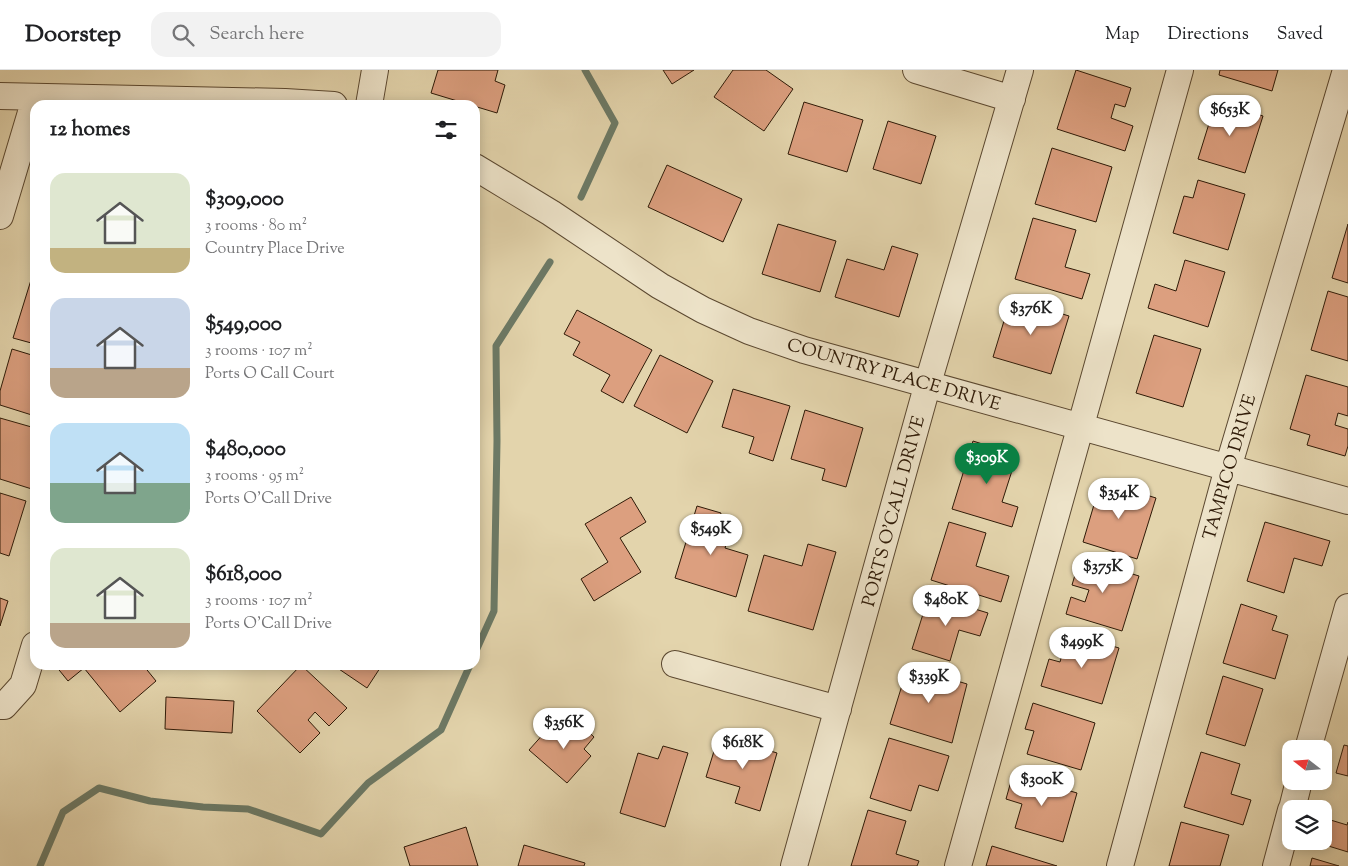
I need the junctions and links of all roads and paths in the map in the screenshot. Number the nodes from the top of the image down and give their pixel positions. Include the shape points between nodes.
1 (374, 70) edge
2 (916, 70) edge
3 (1020, 70) edge
4 (1180, 70) edge
5 (1346, 70) edge
6 (0, 96) edge
7 (35, 99) joint
8 (1012, 99) junction
9 (73, 100) edge
10 (370, 100) edge
11 (30, 116) edge
12 (480, 170) edge
13 (0, 216) edge
14 (928, 383) junction
15 (1081, 426) junction
16 (1228, 468) junction
17 (1348, 502) edge
18 (1348, 607) edge
19 (30, 662) edge
20 (675, 664) dead end
21 (0, 706) edge
22 (838, 709) junction
23 (1311, 740) edge
24 (1282, 845) edge
25 (794, 866) edge
26 (958, 866) edge
27 (1120, 866) edge
28 (1276, 866) edge

1 - 10 street
2 - 8 street
3 - 8 street, PORTS O'CALL DRIVE
4 - 15 street
5 - 16 street, TAMPICO DRIVE
6 - 7 street
7 - 9 street
8 - 14 street, PORTS O'CALL DRIVE
11 - 13 street
12 - 14 street, COUNTRY PLACE DRIVE via 660,286 703,310 749,331 804,350
14 - 15 street, COUNTRY PLACE DRIVE
14 - 22 street, PORTS O'CALL DRIVE
15 - 16 street, COUNTRY PLACE DRIVE
15 - 26 street
16 - 17 street, COUNTRY PLACE DRIVE
16 - 27 street, TAMPICO DRIVE
18 - 23 street
19 - 21 street via 23,685 4,706
20 - 22 street
22 - 25 street, PORTS O'CALL DRIVE
24 - 28 street

